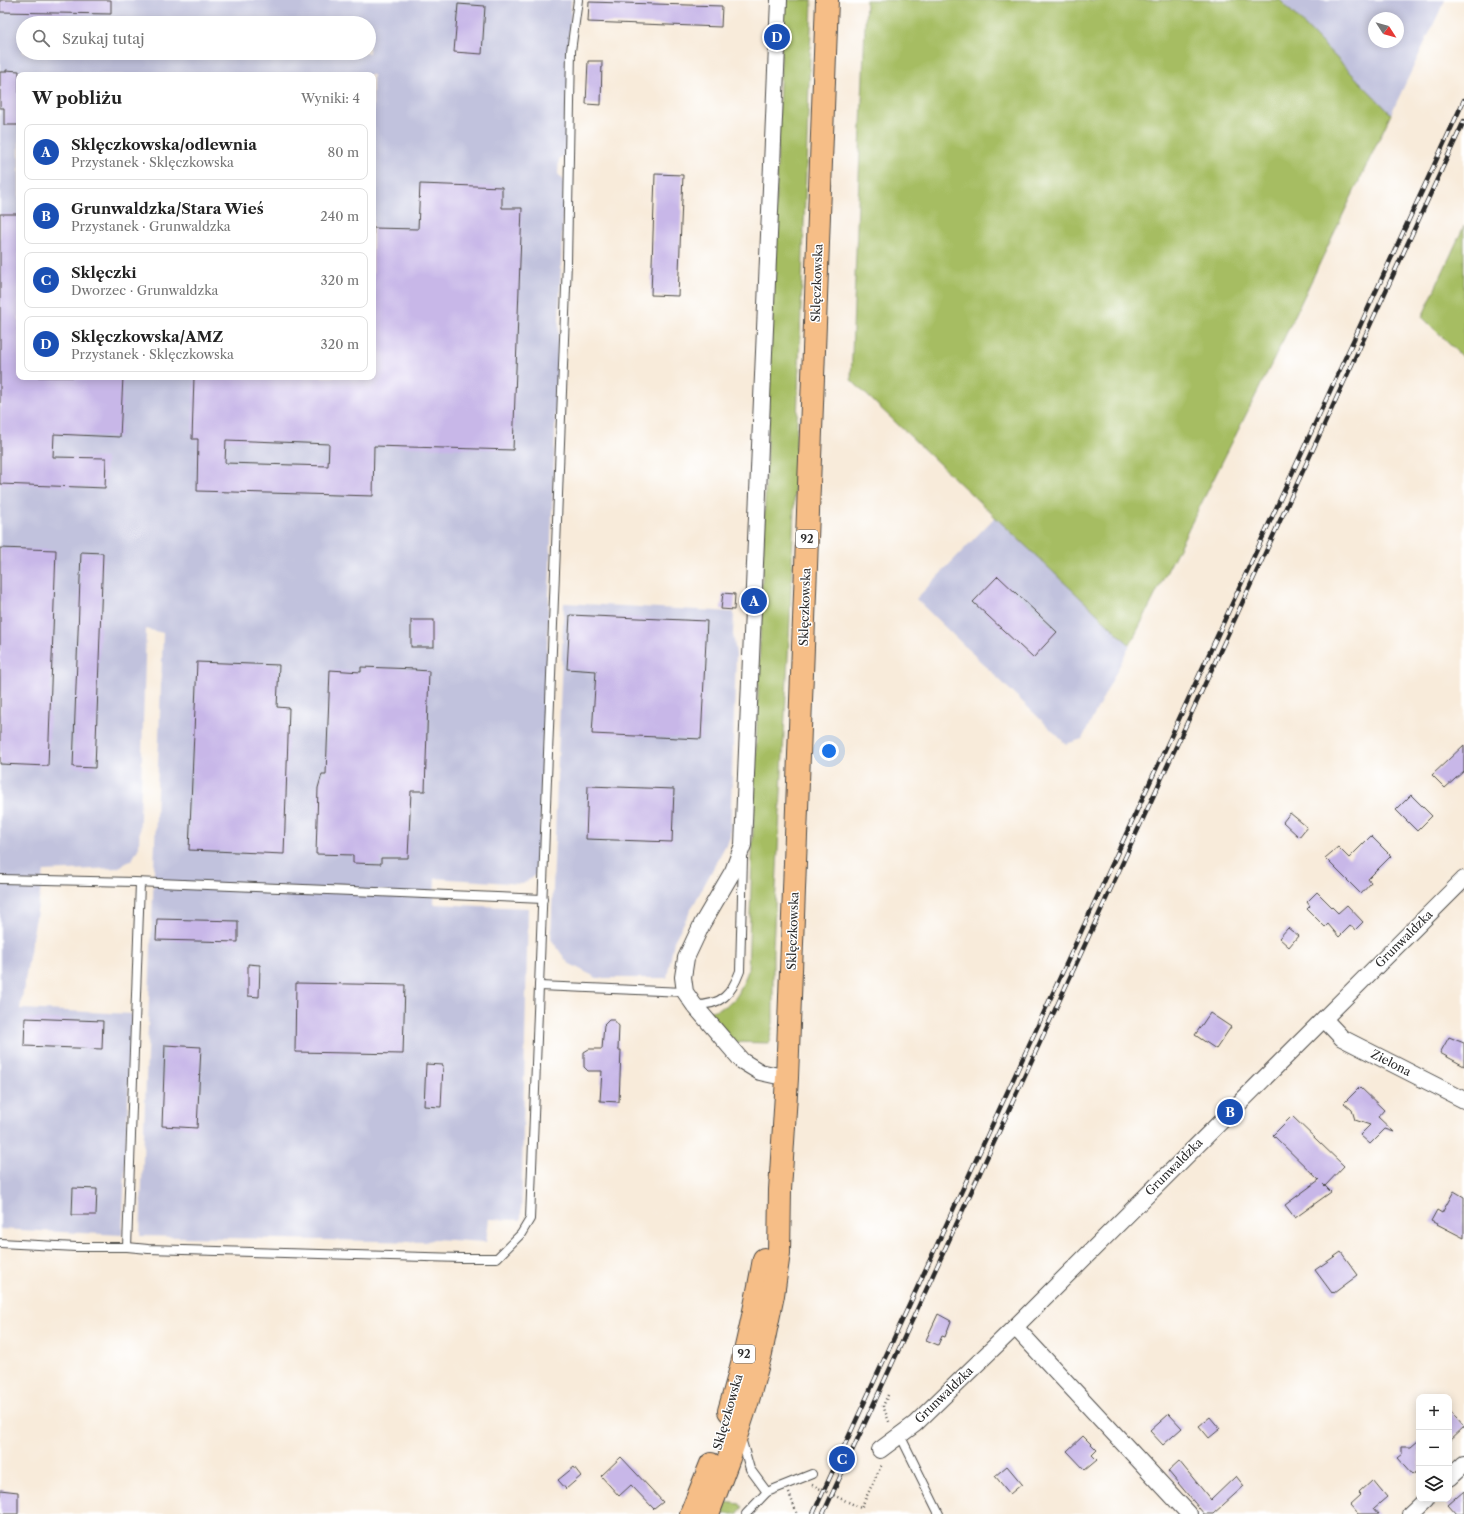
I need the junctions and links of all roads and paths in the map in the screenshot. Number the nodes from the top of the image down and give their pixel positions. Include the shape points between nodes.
1 (578, 0) edge
2 (779, 0) edge
3 (827, 0) edge
4 (744, 845) junction
5 (0, 879) edge
6 (1464, 879) edge
7 (140, 883) junction
8 (543, 900) junction
9 (539, 986) junction
10 (690, 998) junction
11 (1324, 1019) junction
12 (787, 1078) junction
13 (1464, 1100) edge
14 (780, 1190) junction
15 (0, 1244) edge
16 (127, 1247) junction
17 (1015, 1327) junction
18 (888, 1394) dead end
19 (738, 1431) junction
20 (898, 1436) junction
21 (880, 1450) dead end
22 (1464, 1464) edge
23 (812, 1474) dead end
24 (1452, 1475) edge
25 (809, 1484) dead end
26 (796, 1490) dead end
27 (767, 1492) junction
28 (789, 1493) junction
29 (1423, 1502) edge
30 (691, 1514) edge
31 (708, 1514) edge
32 (746, 1514) edge
33 (797, 1514) edge
34 (939, 1514) edge
35 (1188, 1514) edge
36 (1410, 1514) edge

1 - 8 lane via 571,51 567,262
2 - 4 street
3 - 12 main road, Sklęczkowska / 92
4 - 10 street via 733,871 702,924 686,958 683,977
4 - 10 lane via 740,971 736,983 730,993 708,1005
5 - 7 lane
6 - 11 street, Grunwaldzka
7 - 8 lane
7 - 16 lane
8 - 9 lane
9 - 10 lane
9 - 16 lane via 530,1219 521,1234 497,1258 361,1256
10 - 12 street via 742,1061 760,1072
11 - 13 street, Zielona via 1342,1038
11 - 17 street, Grunwaldzka
12 - 14 main road, Sklęczkowska / 92
14 - 19 main road, Sklęczkowska / 92 via 779,1253 773,1295 761,1353
14 - 30 main road, Sklęczkowska / 92 via 734,1394 717,1450
15 - 16 lane
17 - 20 street, Grunwaldzka via 915,1424
17 - 35 street
18 - 20 path via 883,1406
19 - 27 lane via 750,1469
19 - 31 main road, Sklęczkowska / 92
20 - 21 street, Grunwaldzka
20 - 25 path via 861,1508
20 - 34 lane
22 - 24 street
23 - 27 lane
26 - 28 path
27 - 28 path via 774,1500
27 - 32 lane
28 - 33 path
29 - 36 street

